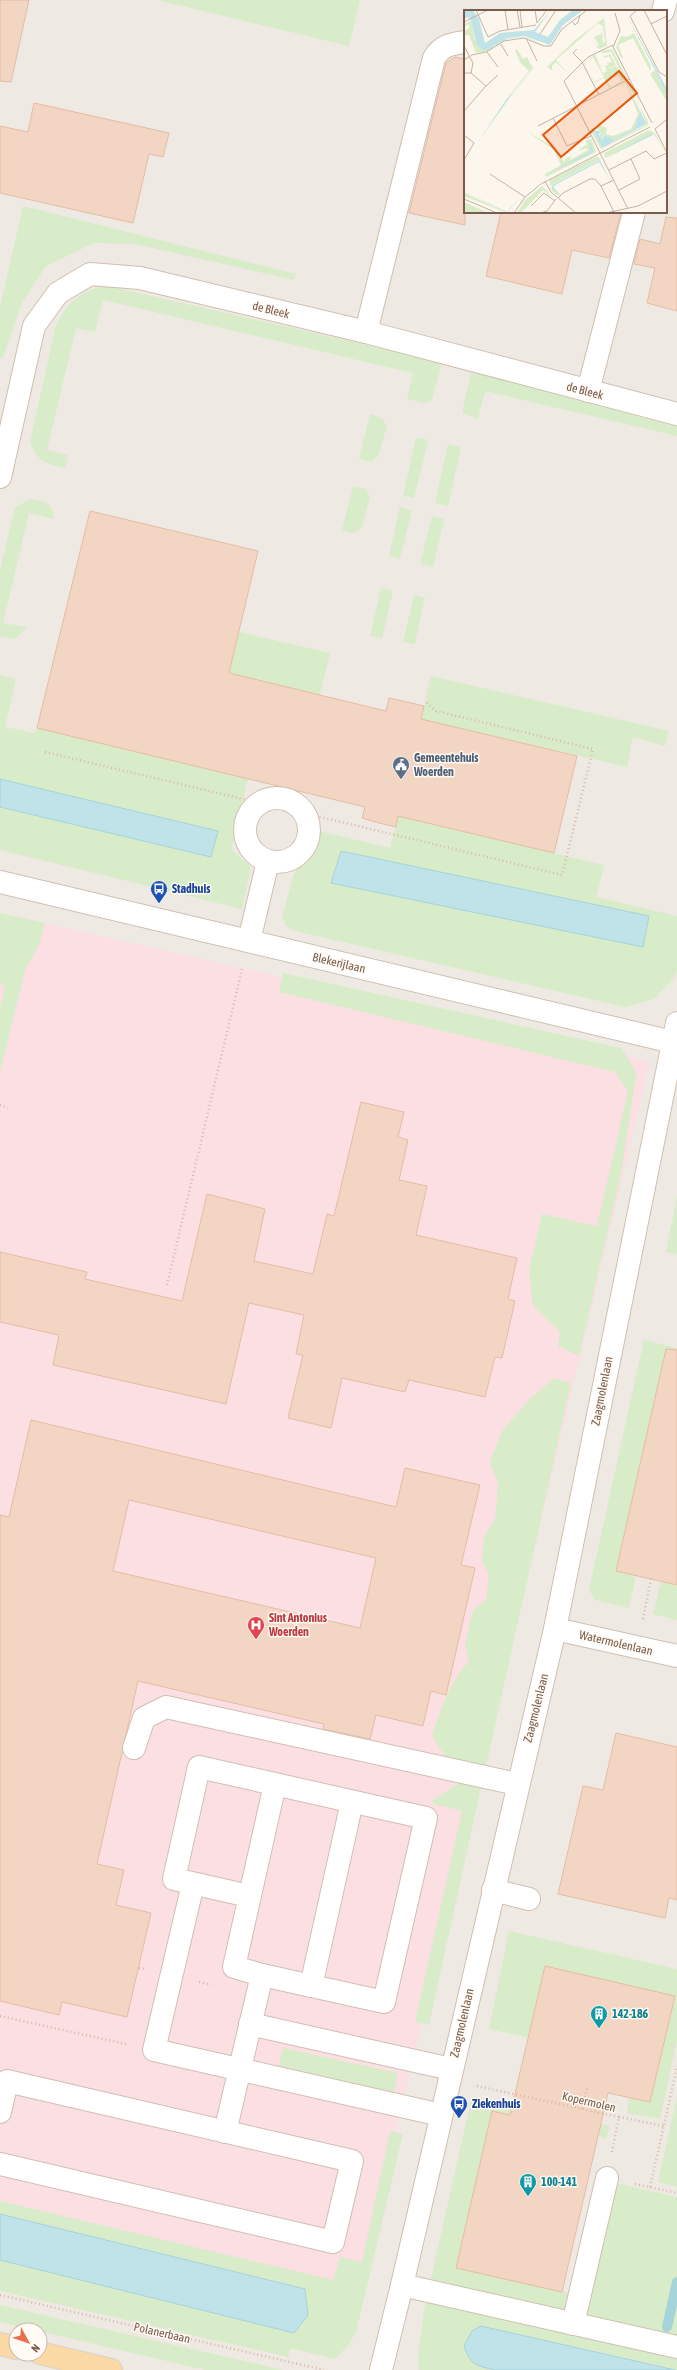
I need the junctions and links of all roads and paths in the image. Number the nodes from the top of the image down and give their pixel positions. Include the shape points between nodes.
1 (666, 0) edge
2 (663, 10) edge
3 (464, 42) edge
4 (634, 213) edge
5 (366, 332) junction
6 (588, 392) junction
7 (677, 414) edge
8 (0, 477) edge
9 (425, 701) dead end
10 (45, 752) dead end
11 (260, 803) junction
12 (304, 813) junction
13 (268, 861) junction
14 (0, 882) edge
15 (249, 941) junction
16 (676, 1036) edge
17 (0, 1106) edge
18 (8, 1108) dead end
19 (167, 1285) dead end
20 (651, 1579) dead end
21 (554, 1629) junction
22 (637, 1647) junction
23 (677, 1656) edge
24 (134, 1748) dead end
25 (276, 1784) junction
26 (517, 1784) junction
27 (352, 1802) junction
28 (193, 1884) junction
29 (493, 1890) junction
30 (249, 1896) junction
31 (529, 1899) dead end
32 (262, 1975) junction
33 (311, 1986) junction
34 (0, 2016) edge
35 (250, 2024) junction
36 (154, 2050) junction
37 (677, 2067) edge
38 (240, 2070) junction
39 (450, 2075) junction
40 (587, 2088) dead end
41 (582, 2109) junction
42 (0, 2112) edge
43 (440, 2115) junction
44 (619, 2117) junction
45 (664, 2126) junction
46 (225, 2132) junction
47 (0, 2164) edge
48 (607, 2178) junction
49 (650, 2187) junction
50 (677, 2193) edge
51 (402, 2285) junction
52 (0, 2296) edge
53 (573, 2324) junction
54 (677, 2347) edge
55 (48, 2357) edge
56 (60, 2364) edge
57 (111, 2370) edge
58 (324, 2370) edge
59 (381, 2370) edge

1 - 2 street
3 - 5 street via 447,45 439,50 434,58
4 - 6 street
5 - 6 street, de Bleek
5 - 8 street, de Bleek via 140,278 90,274 58,293 34,326
6 - 7 street, de Bleek
9 - 12 path via 436,711 593,749 562,875
10 - 11 path
11 - 12 street via 274,799 288,800
11 - 13 street via 250,815 245,829 251,849
12 - 13 street via 309,831 302,849 287,861
13 - 15 street
14 - 15 street, Blekerijlaan
15 - 16 street, Blekerijlaan
15 - 19 path
16 - 21 street, Zaagmolenlaan
17 - 18 path
20 - 22 path
21 - 22 street, Watermolenlaan
21 - 26 street, Zaagmolenlaan
22 - 23 street, Watermolenlaan
24 - 26 street via 144,1718 166,1707
25 - 27 street
25 - 28 street via 199,1767 174,1879
25 - 30 street
26 - 29 street, Zaagmolenlaan
27 - 33 street
27 - 33 street via 426,1818 384,2002
28 - 30 street
28 - 36 street
29 - 31 street
29 - 39 street, Zaagmolenlaan
30 - 32 street via 234,1967
32 - 33 street
32 - 35 street
34 - 36 path
35 - 38 street
35 - 39 street
36 - 38 street
37 - 45 path
38 - 43 street
38 - 46 street
39 - 41 path, Kopermolen
39 - 43 street, Zaagmolenlaan
40 - 41 path
41 - 44 path, Kopermolen
42 - 46 street via 7,2081
43 - 51 street, Zaagmolenlaan
44 - 45 path
44 - 48 path, Kopermolen
45 - 49 path
46 - 47 street via 352,2161 333,2242
48 - 49 path
48 - 53 street
49 - 50 path
51 - 53 street
51 - 59 street, Zaagmolenlaan
52 - 58 path, Polanerbaan
53 - 54 street
55 - 56 main road
56 - 57 main road

